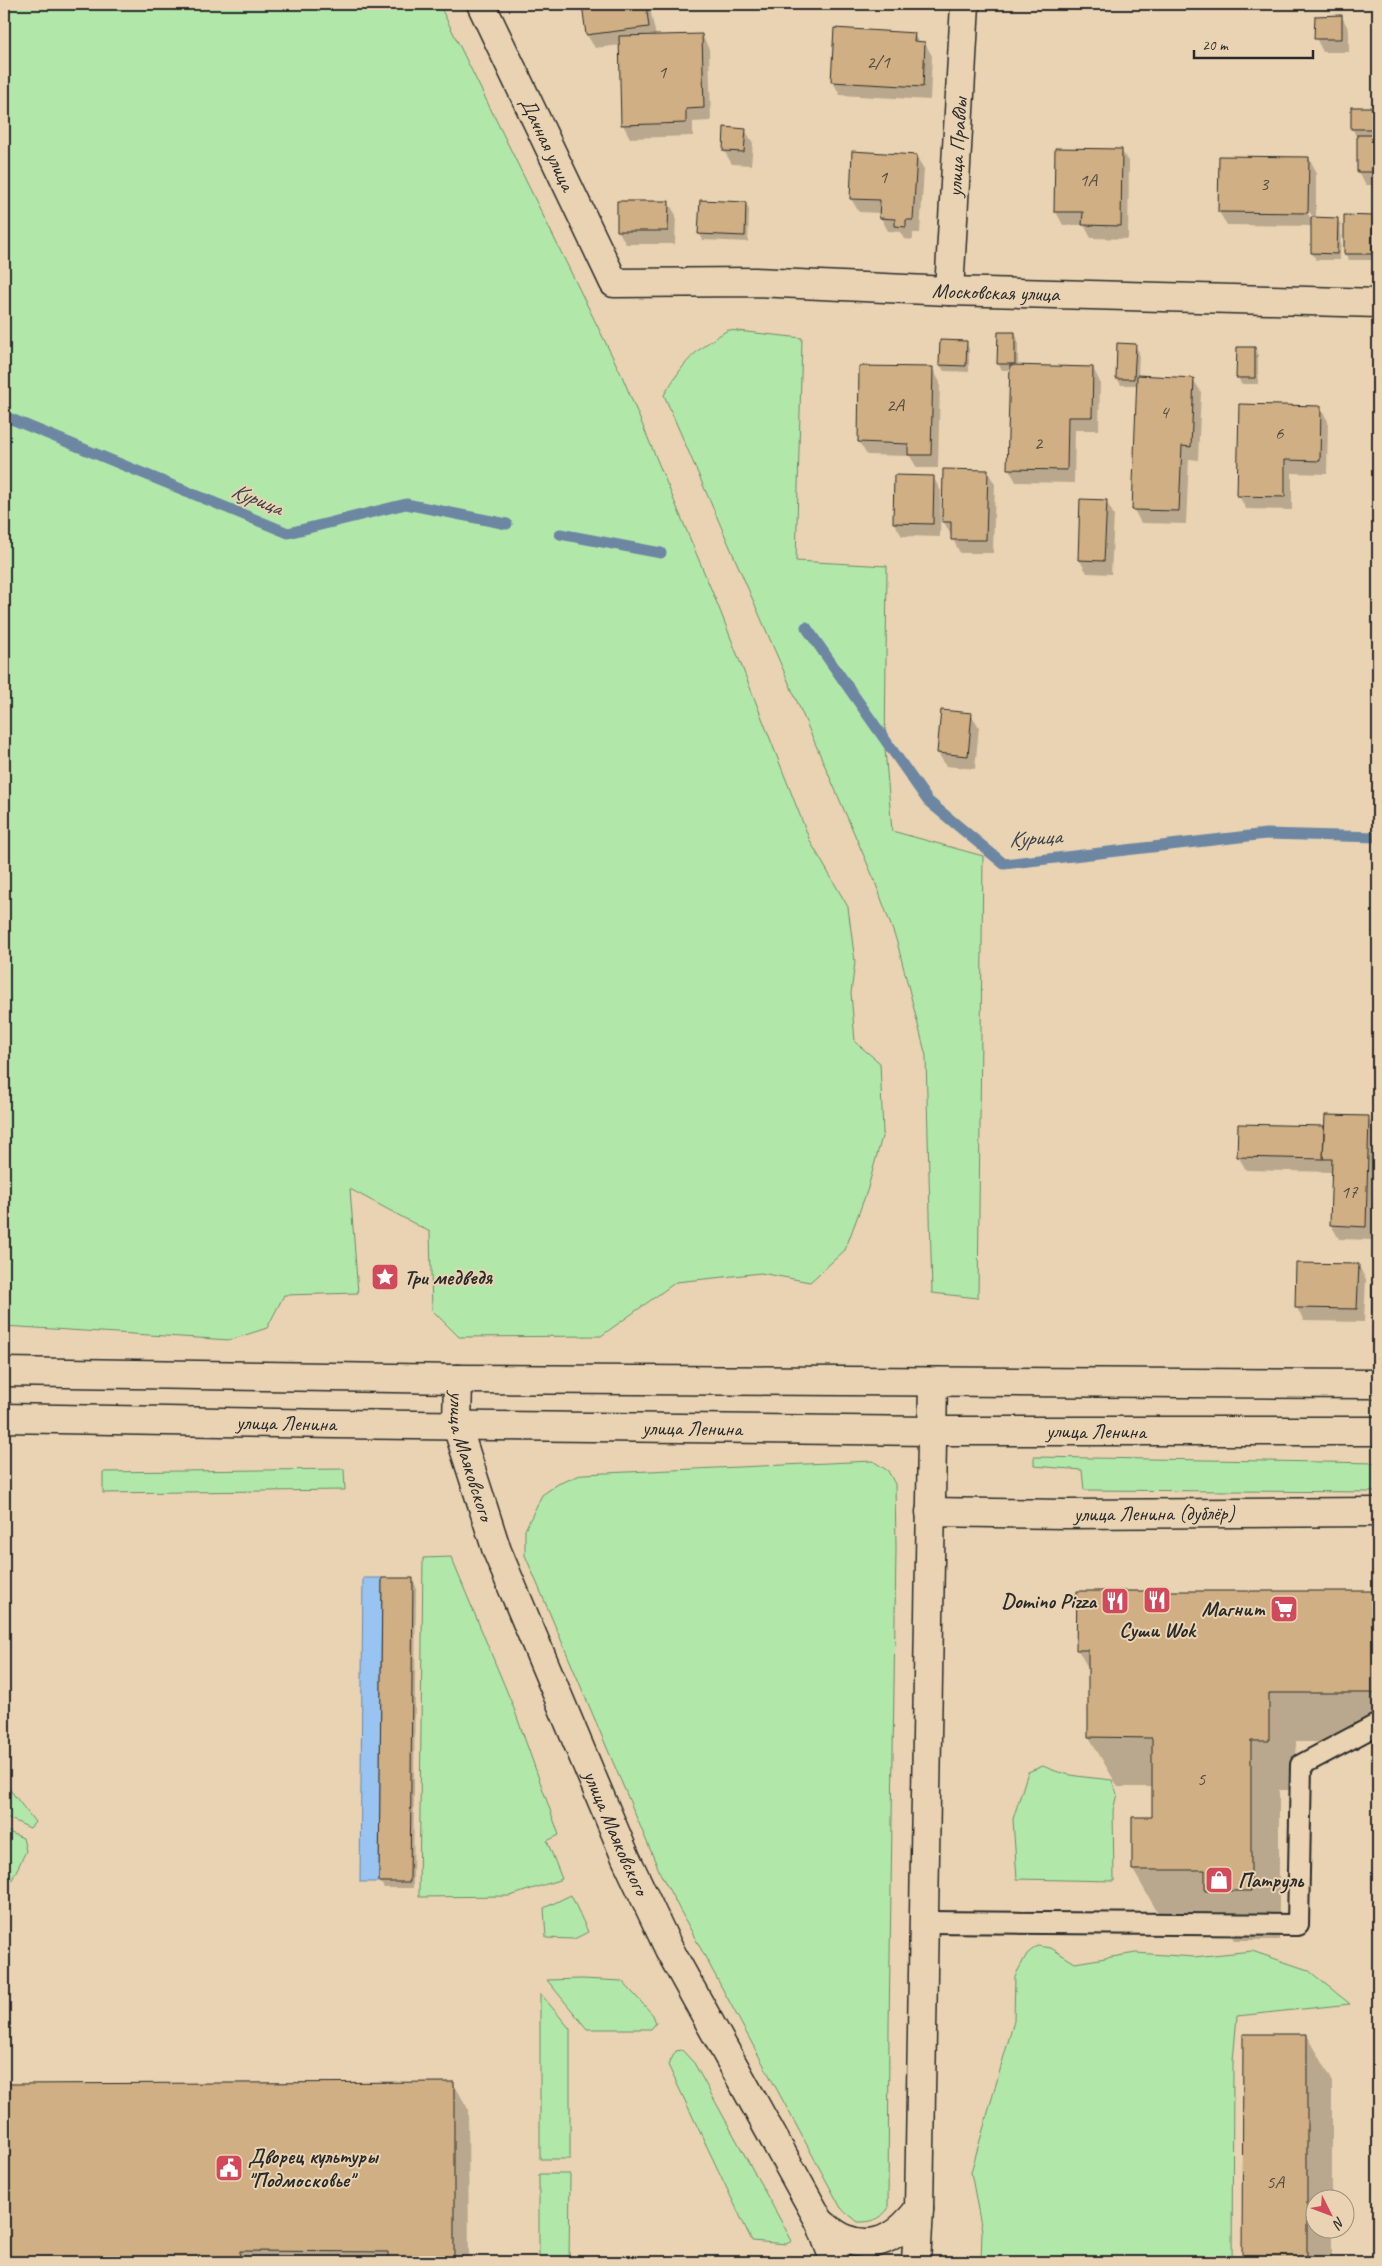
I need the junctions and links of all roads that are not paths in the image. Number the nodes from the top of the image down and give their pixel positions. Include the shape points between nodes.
1 (481, 4) edge
2 (965, 4) edge
3 (614, 283) joint
4 (949, 290) junction
5 (1378, 303) edge
6 (4, 1372) edge
7 (458, 1379) junction
8 (933, 1382) junction
9 (1378, 1384) edge
10 (4, 1418) edge
11 (457, 1426) junction
12 (932, 1431) junction
13 (1378, 1431) edge
14 (930, 1512) junction
15 (1378, 1512) edge
16 (1378, 1724) edge
17 (923, 1922) junction
18 (919, 2209) junction
19 (820, 2222) junction
20 (835, 2262) edge
21 (916, 2262) edge

1 - 3 street, Дачная улица
2 - 4 street, улица Правды
3 - 4 street, Московская улица via 755,282
4 - 5 street, Московская улица
6 - 7 street
7 - 8 street
7 - 11 street, улица Маяковского
8 - 9 street
8 - 12 street
10 - 11 street, улица Ленина
11 - 12 street, улица Ленина
11 - 19 street, улица Маяковского via 497,1551 626,1858 669,1949
12 - 13 street, улица Ленина
12 - 14 street
14 - 15 street, улица Ленина (дублёр)
14 - 17 street
16 - 17 lane via 1301,1764 1298,1926
17 - 18 street
18 - 19 street via 903,2228 885,2240 866,2243 847,2239
18 - 21 street
19 - 20 street, улица Маяковского

